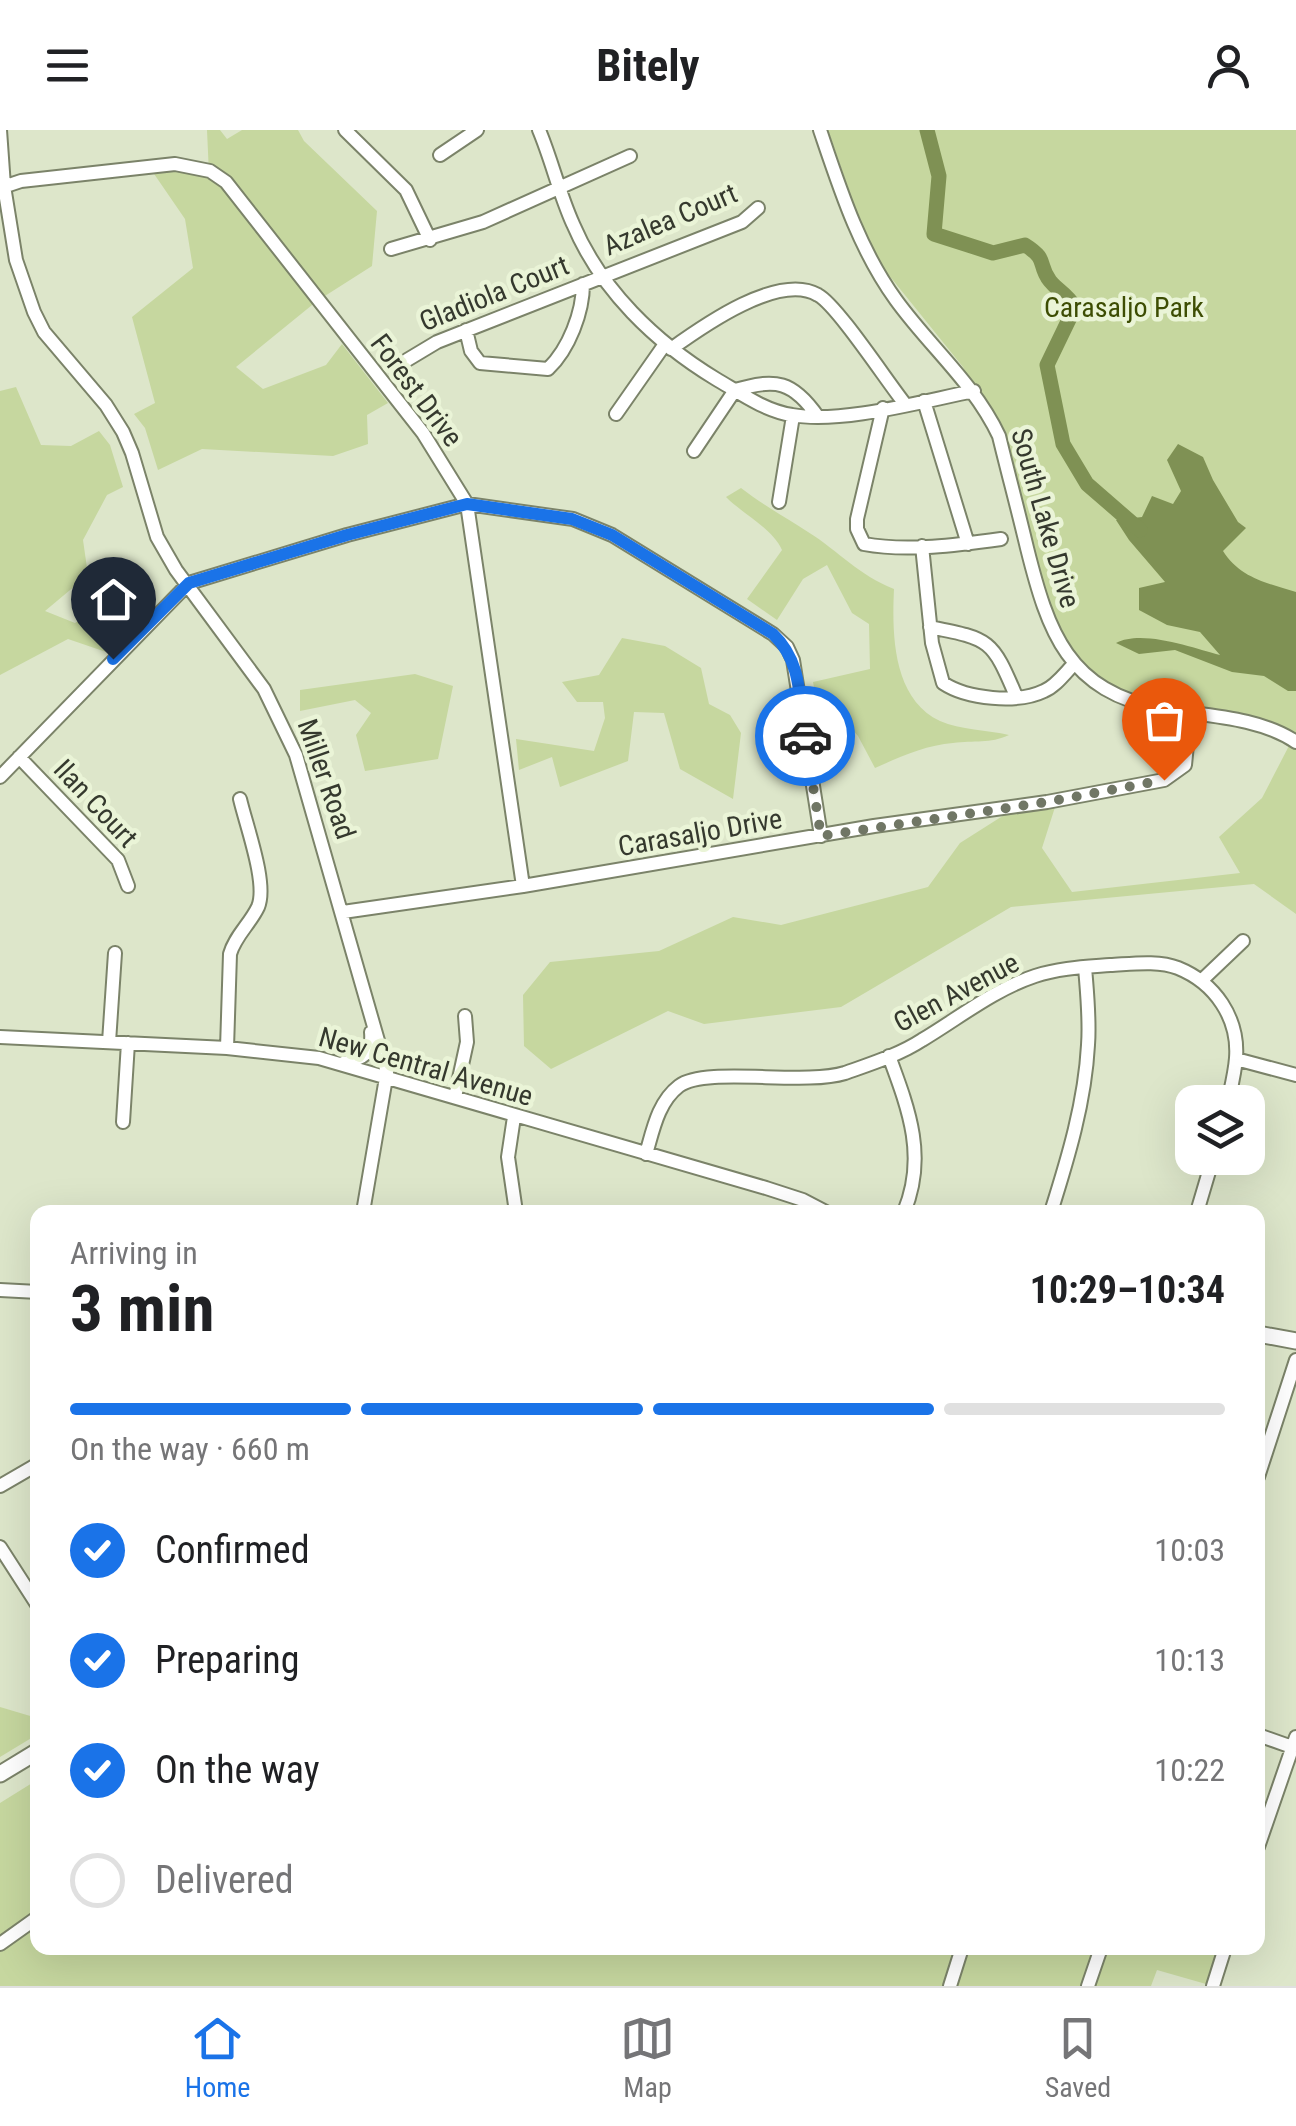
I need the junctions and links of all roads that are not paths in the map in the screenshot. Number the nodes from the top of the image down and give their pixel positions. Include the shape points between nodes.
1 (0, 130) edge
2 (345, 130) edge
3 (477, 130) edge
4 (539, 130) edge
5 (820, 130) edge
6 (360, 135) edge
7 (440, 155) dead end
8 (630, 156) dead end
9 (560, 186) junction
10 (2, 187) edge
11 (758, 208) dead end
12 (430, 240) junction
13 (391, 249) dead end
14 (602, 276) junction
15 (583, 284) junction
16 (466, 330) junction
17 (668, 346) junction
18 (407, 360) dead end
19 (735, 390) junction
20 (974, 391) junction
21 (924, 400) junction
22 (905, 404) junction
23 (884, 408) junction
24 (616, 414) dead end
25 (793, 416) junction
26 (818, 417) junction
27 (694, 452) dead end
28 (779, 502) dead end
29 (467, 504) junction
30 (1001, 539) dead end
31 (968, 544) junction
32 (922, 546) junction
33 (186, 585) junction
34 (930, 626) junction
35 (1074, 664) junction
36 (1016, 696) junction
37 (1190, 714) junction
38 (1296, 742) edge
39 (19, 757) junction
40 (0, 777) edge
41 (240, 799) dead end
42 (821, 836) junction
43 (128, 886) dead end
44 (524, 886) junction
45 (343, 912) junction
46 (1243, 941) dead end
47 (115, 953) dead end
48 (1086, 967) junction
49 (1201, 981) junction
50 (369, 1008) junction
51 (466, 1016) dead end
52 (0, 1037) edge
53 (110, 1042) junction
54 (128, 1043) junction
55 (227, 1048) junction
56 (889, 1056) junction
57 (1236, 1059) junction
58 (340, 1063) junction
59 (387, 1076) junction
60 (1296, 1076) edge
61 (1231, 1085) edge
62 (454, 1098) junction
63 (514, 1116) junction
64 (123, 1122) dead end
65 (646, 1154) junction
66 (1208, 1175) edge
67 (365, 1205) edge
68 (514, 1205) edge
69 (813, 1205) edge
70 (907, 1205) edge
71 (1054, 1205) edge
72 (1199, 1205) edge
73 (0, 1290) edge
74 (30, 1292) edge
75 (1265, 1335) edge
76 (1296, 1341) edge
77 (1296, 1360) edge
78 (1265, 1455) edge
79 (30, 1469) edge
80 (0, 1486) edge
81 (0, 1547) edge
82 (30, 1594) edge
83 (1265, 1736) edge
84 (1294, 1742) edge
85 (30, 1757) edge
86 (0, 1774) edge
87 (1265, 1827) edge
88 (30, 1923) edge
89 (0, 1944) edge
90 (960, 1955) edge
91 (1099, 1955) edge
92 (1223, 1955) edge
93 (950, 1986) edge
94 (1088, 1986) edge
95 (1213, 1986) edge

1 - 10 street, Miller Road
2 - 6 street
3 - 7 street
4 - 9 street
5 - 20 street, South Lake Drive via 870,259
6 - 12 street via 406,190
8 - 9 street
9 - 12 street
9 - 14 street via 572,224
10 - 29 street, Forest Drive via 175,164 210,171 226,182 423,432
10 - 33 street, Miller Road via 34,312 123,432 157,537
11 - 14 street, Azalea Court via 742,222
12 - 13 street
14 - 15 street, Gladiola Court
14 - 17 street
15 - 16 street, Gladiola Court
15 - 16 street via 579,314 548,368 480,363
16 - 18 street, Gladiola Court
17 - 19 street
17 - 22 street via 740,305 806,290 826,300
17 - 24 street
19 - 25 street
19 - 26 street via 760,382 785,385
19 - 27 street
20 - 21 street
20 - 35 street, South Lake Drive via 999,436 1041,604
21 - 22 street
21 - 31 street
22 - 23 street
23 - 26 street
23 - 32 street via 856,529 864,544
25 - 26 street
25 - 28 street
29 - 33 street
29 - 42 street via 545,513 612,535 787,647
29 - 44 street, Forest Drive
30 - 31 street
31 - 32 street
32 - 34 street
33 - 39 street
33 - 45 street, Miller Road via 280,715
34 - 36 street via 987,642
34 - 36 street via 943,682 964,692
35 - 36 street via 1044,691
35 - 37 street, South Lake Drive via 1118,697
37 - 38 street, South Lake Drive via 1267,728
37 - 42 street, Carasaljo Drive via 1185,766 1164,780
39 - 40 street
39 - 43 street, Ilan Court via 118,860
41 - 55 street via 262,890 230,954
42 - 44 street, Carasaljo Drive
44 - 45 street, Carasaljo Drive
45 - 50 street, Miller Road
46 - 49 street
47 - 53 street
48 - 49 street, Glen Avenue via 1176,966
48 - 56 street, Glen Avenue via 1034,976
48 - 71 street via 1086,1072
49 - 57 street via 1226,1008
50 - 58 street via 372,1046 360,1059
50 - 59 street, Miller Road
51 - 62 street
52 - 53 street, New Central Avenue
53 - 54 street, New Central Avenue
54 - 55 street, New Central Avenue
54 - 64 street
55 - 58 street, New Central Avenue
56 - 65 street, Glen Avenue via 815,1078 693,1079 666,1100
56 - 70 street via 917,1154
57 - 60 street
57 - 61 street
58 - 59 street, New Central Avenue
59 - 62 street, New Central Avenue
59 - 67 street, Miller Road
62 - 63 street, New Central Avenue
63 - 65 street, New Central Avenue
63 - 68 street via 508,1178
65 - 69 street, New Central Avenue
66 - 72 street
73 - 74 street
75 - 76 main road
77 - 78 street
79 - 80 street
81 - 82 street
83 - 84 street
84 - 87 street
85 - 86 main road
88 - 89 street
90 - 93 street
91 - 94 street
92 - 95 street

